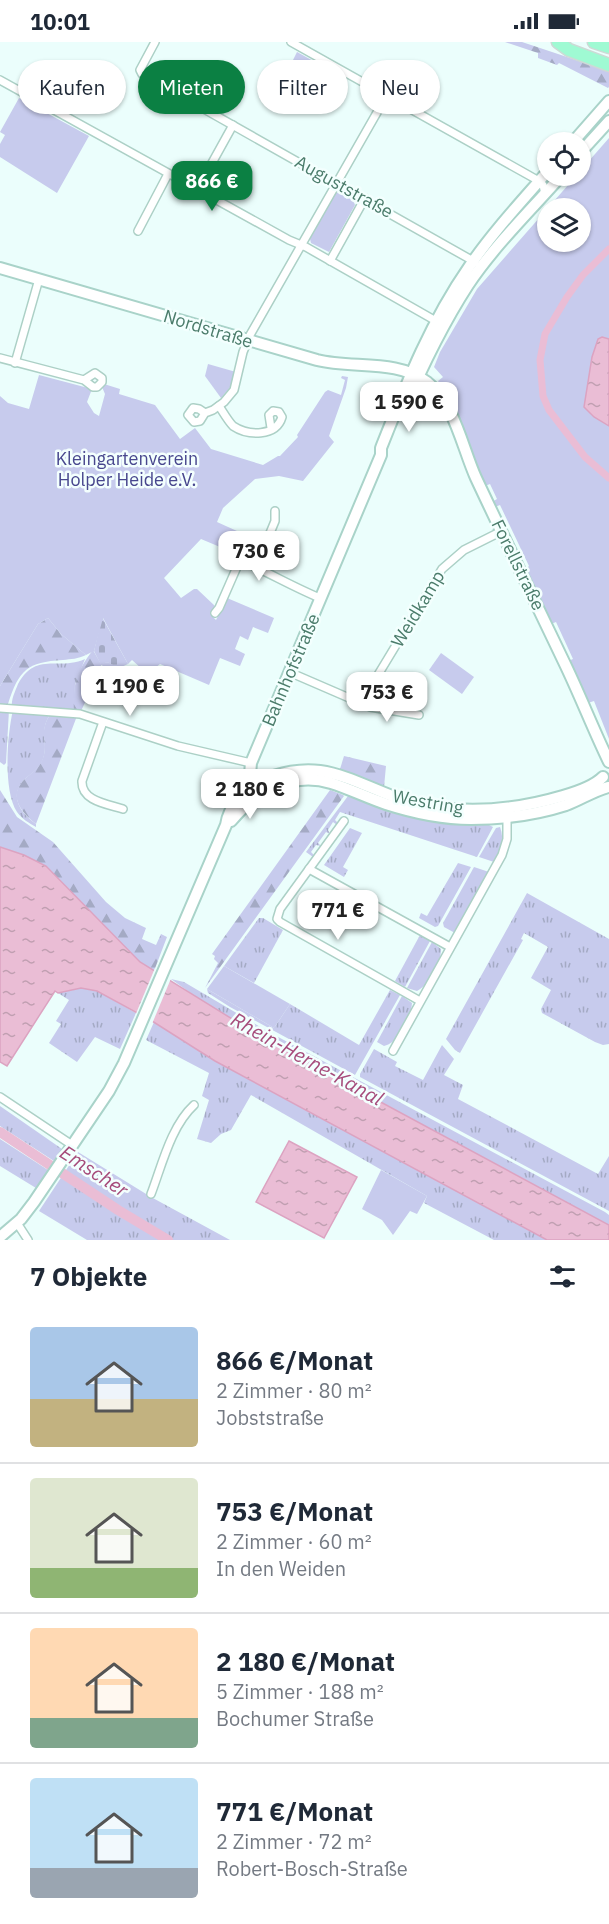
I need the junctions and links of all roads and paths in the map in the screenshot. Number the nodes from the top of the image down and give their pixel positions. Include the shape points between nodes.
1 (155, 42) edge
2 (291, 42) edge
3 (560, 42) edge
4 (594, 42) edge
5 (609, 47) edge
6 (609, 58) edge
7 (609, 65) edge
8 (0, 80) edge
9 (360, 80) edge
10 (609, 103) edge
11 (376, 114) edge
12 (421, 114) edge
13 (609, 121) edge
14 (233, 125) junction
15 (582, 132) edge
16 (591, 141) edge
17 (168, 174) junction
18 (537, 180) edge
19 (336, 182) junction
20 (537, 184) edge
21 (543, 186) edge
22 (552, 186) edge
23 (197, 190) junction
24 (545, 194) junction
25 (365, 198) junction
26 (138, 231) dead end
27 (301, 245) junction
28 (330, 261) junction
29 (478, 263) junction
30 (0, 268) edge
31 (39, 279) junction
32 (436, 321) junction
33 (248, 341) junction
34 (0, 358) edge
35 (15, 363) junction
36 (415, 375) junction
37 (84, 380) dead end
38 (219, 406) junction
39 (206, 413) dead end
40 (271, 428) dead end
41 (275, 511) dead end
42 (502, 531) junction
43 (256, 567) junction
44 (320, 598) junction
45 (215, 613) dead end
46 (289, 672) junction
47 (361, 704) junction
48 (0, 708) edge
49 (419, 715) dead end
50 (103, 722) junction
51 (609, 762) edge
52 (251, 763) junction
53 (607, 780) edge
54 (256, 791) junction
55 (123, 809) dead end
56 (507, 813) junction
57 (344, 821) dead end
58 (309, 869) junction
59 (450, 947) junction
60 (420, 1001) junction
61 (393, 1051) dead end
62 (0, 1097) edge
63 (194, 1105) dead end
64 (72, 1145) junction
65 (151, 1194) dead end
66 (16, 1223) junction
67 (0, 1237) edge
68 (28, 1240) edge

1 - 14 street, Auguststraße via 140,70 142,74
2 - 9 street
3 - 6 highway
3 - 7 highway via 569,50
4 - 5 highway
8 - 17 street
10 - 15 street
11 - 19 street
12 - 18 street
13 - 16 street
14 - 19 street, Auguststraße
14 - 23 street
17 - 23 street
17 - 26 street
19 - 25 street, Auguststraße
19 - 27 street
20 - 29 street, Bahnhofstraße
21 - 24 street
22 - 24 street, Bahnhofstraße
23 - 27 street
24 - 29 street, Bahnhofstraße
25 - 28 street
25 - 29 street, Auguststraße
27 - 28 street
27 - 33 street
28 - 32 street
29 - 32 street, Bahnhofstraße
29 - 36 street, Bahnhofstraße
30 - 31 street, Nordstraße
31 - 33 street, Nordstraße
31 - 35 street
32 - 36 street, Bahnhofstraße
33 - 36 street, Nordstraße via 328,363 387,368
33 - 38 street via 234,390
34 - 35 street
35 - 37 street
36 - 42 street, Forellstraße via 436,391 450,412
36 - 44 street, Bahnhofstraße
38 - 39 street
38 - 40 street via 233,426 256,434
41 - 43 street via 275,521
42 - 47 street, Weidkamp via 464,550 442,569
42 - 51 street, Forellstraße
43 - 44 street
43 - 45 street via 240,560
44 - 46 street, Bahnhofstraße
46 - 47 street
46 - 52 street, Bahnhofstraße
47 - 49 street
48 - 50 street via 80,714
50 - 52 street via 178,746
50 - 55 street via 82,788 88,797
52 - 54 street
53 - 56 street, Westring via 579,800 552,809
54 - 56 street, Westring via 297,780 317,780 422,813 456,818
54 - 64 street, Westring via 226,825 124,1064
56 - 59 street via 502,855
57 - 58 street
58 - 59 street
58 - 60 street via 277,919
59 - 60 street
60 - 61 street
62 - 64 street
63 - 65 street via 167,1150
64 - 66 street
66 - 67 street
66 - 68 street

